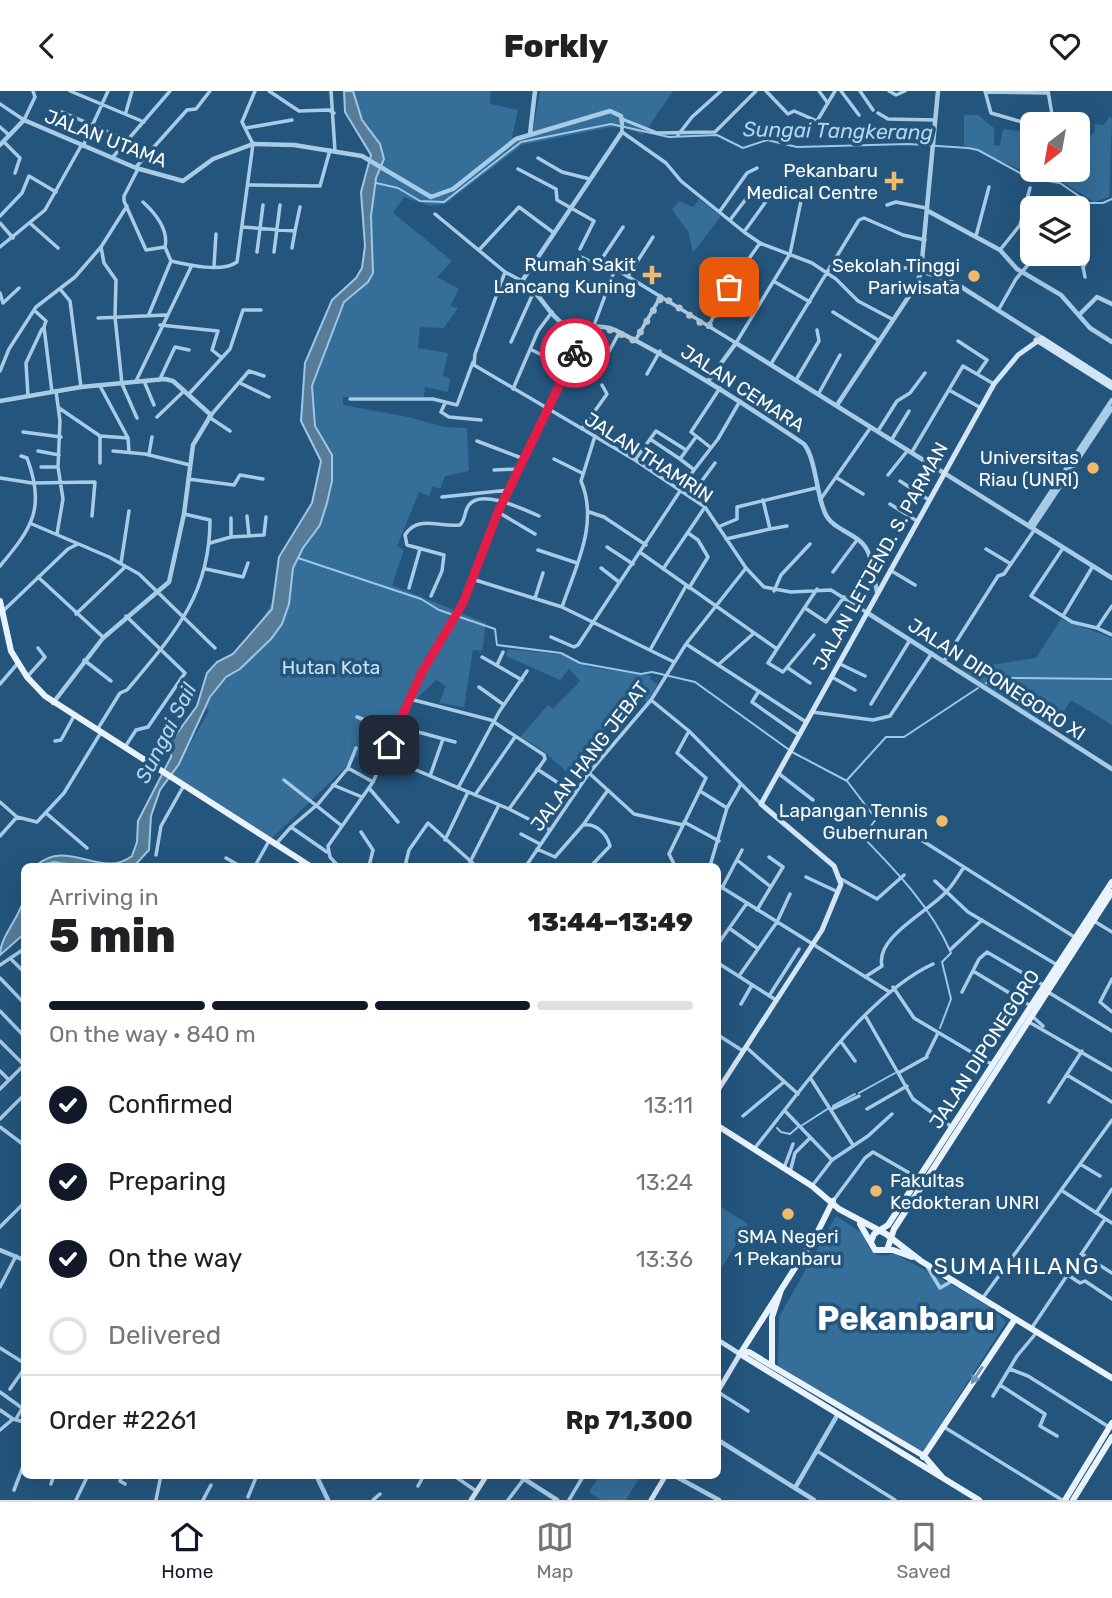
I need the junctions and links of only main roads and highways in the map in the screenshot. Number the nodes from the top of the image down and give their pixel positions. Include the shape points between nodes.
1 (1088, 371) junction
2 (1112, 383) edge
3 (1112, 389) edge
4 (0, 601) edge
5 (305, 863) edge
6 (1112, 882) edge
7 (1112, 892) edge
8 (1061, 967) junction
9 (1046, 989) junction
10 (721, 1085) edge
11 (721, 1128) edge
12 (832, 1201) junction
13 (856, 1220) junction
14 (881, 1232) junction
15 (890, 1238) junction
16 (871, 1242) junction
17 (887, 1250) junction
18 (923, 1262) junction
19 (781, 1290) junction
20 (1015, 1319) junction
21 (721, 1342) edge
22 (740, 1354) junction
23 (772, 1366) junction
24 (1112, 1378) edge
25 (721, 1387) edge
26 (833, 1403) junction
27 (838, 1414) junction
28 (1111, 1425) edge
29 (1112, 1437) edge
30 (924, 1456) junction
31 (919, 1464) junction
32 (942, 1477) junction
33 (484, 1479) edge
34 (664, 1479) edge
35 (471, 1500) edge
36 (651, 1500) edge
37 (979, 1500) edge
38 (1063, 1500) edge
39 (1073, 1500) edge

1 - 2 main road
1 - 3 main road
1 - 10 main road, JALAN LETJEND. S. PARMAN via 1039,339 994,384 761,804 834,866 841,879 812,945
4 - 5 main road via 6,639 18,663 53,703
6 - 8 main road, JALAN DIPONEGORO
7 - 8 main road, JALAN DIPONEGORO
8 - 9 main road, JALAN DIPONEGORO
9 - 14 main road, JALAN DIPONEGORO
9 - 15 main road, JALAN DIPONEGORO
11 - 12 main road
12 - 13 main road
12 - 19 main road
13 - 14 main road
13 - 16 main road
14 - 15 main road
14 - 16 main road via 874,1234
15 - 17 main road
15 - 18 main road
16 - 17 main road via 877,1251
17 - 18 main road
18 - 20 main road
19 - 22 main road
19 - 23 main road via 772,1317
20 - 24 main road
20 -> 30 main road
21 - 22 main road
22 - 23 main road via 750,1352
22 - 25 main road
22 - 27 main road
23 - 26 main road
26 - 27 main road
26 - 30 main road
27 - 31 main road
28 - 38 main road
29 - 39 main road
30 - 31 main road
30 - 32 main road
31 - 32 main road
32 - 37 main road
33 - 35 main road
34 - 36 main road

